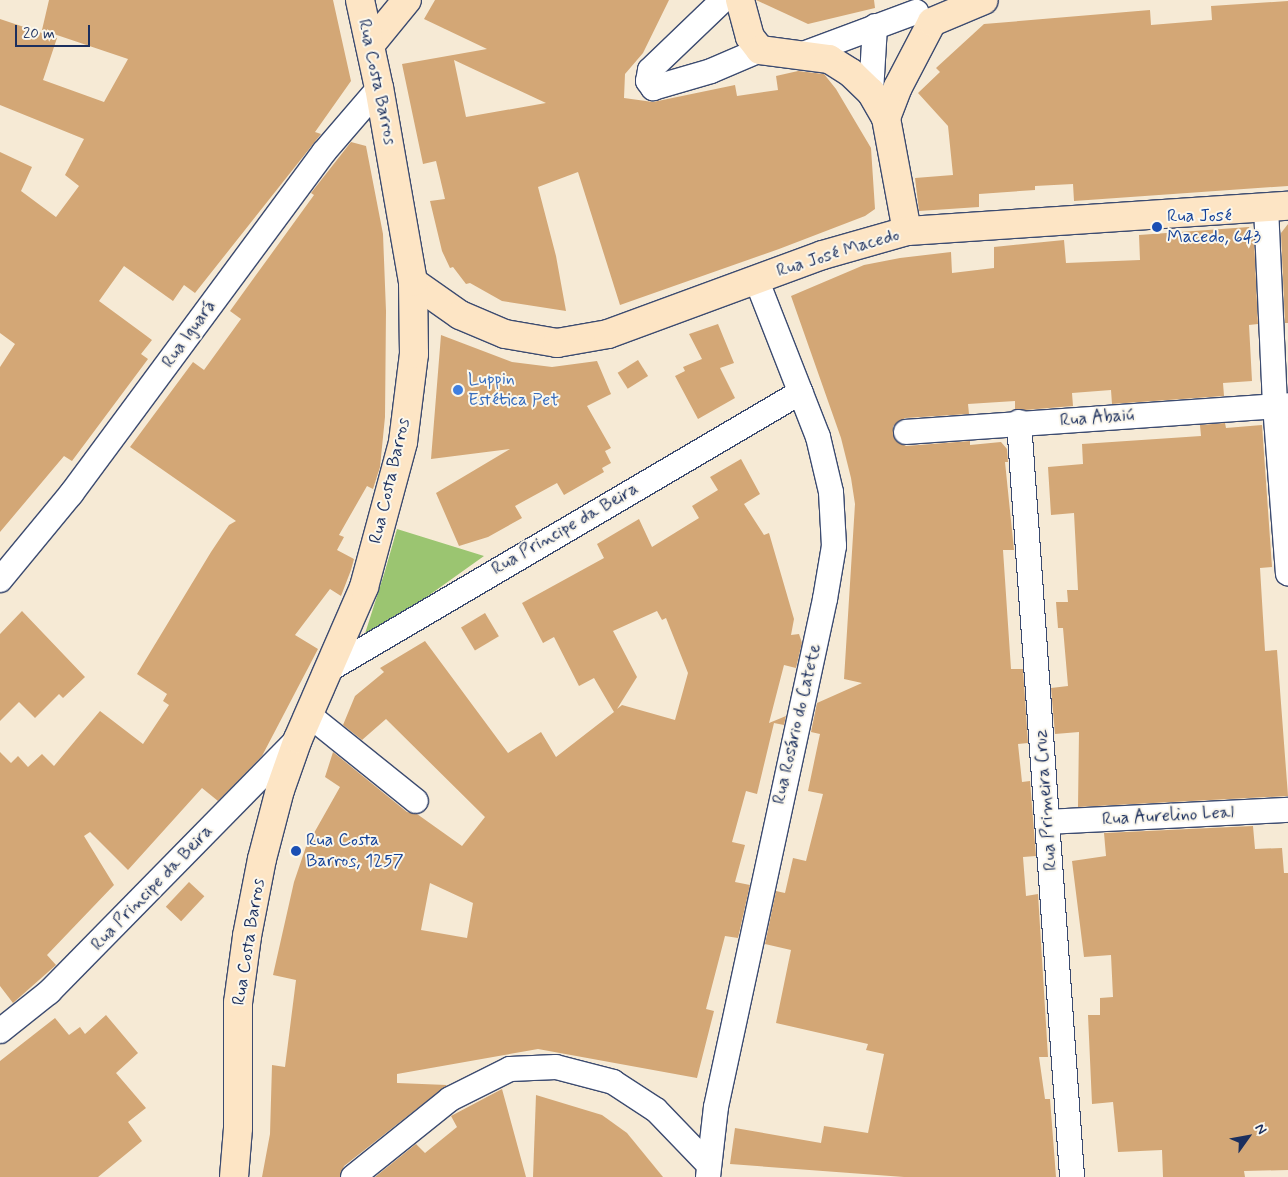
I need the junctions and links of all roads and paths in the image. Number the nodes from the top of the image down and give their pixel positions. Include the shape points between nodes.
1 (360, 0) edge
2 (407, 0) edge
3 (723, 0) edge
4 (740, 0) edge
5 (984, 0) edge
6 (930, 11) edge
7 (875, 26) junction
8 (370, 45) junction
9 (760, 50) junction
10 (803, 54) junction
11 (379, 88) junction
12 (871, 92) junction
13 (886, 118) junction
14 (1277, 206) edge
15 (906, 231) junction
16 (756, 279) junction
17 (413, 282) junction
18 (801, 392) junction
19 (1282, 405) edge
20 (1020, 422) junction
21 (906, 432) dead end
22 (1288, 573) edge
23 (0, 580) edge
24 (330, 669) junction
25 (304, 727) junction
26 (416, 801) dead end
27 (1288, 810) edge
28 (1048, 822) junction
29 (0, 1031) edge
30 (708, 1171) edge
31 (234, 1177) edge
32 (353, 1177) edge
33 (1072, 1177) edge

1 - 8 main road, Rua Costa Barros
2 - 8 main road
3 - 9 street via 650,70 648,81 653,88 710,71
4 - 9 main road via 750,36
5 - 6 main road
6 - 7 street
6 - 13 main road
7 - 10 street
7 - 12 street
8 - 11 main road, Rua Costa Barros
9 - 10 main road
10 - 12 main road via 829,60 851,73
11 - 17 main road, Rua Costa Barros
11 - 23 street, Rua Iguará via 324,152 71,494
12 - 13 main road
13 - 15 main road
14 - 15 main road, Rua José Macedo
14 - 19 street
15 - 16 main road, Rua José Macedo
16 - 17 main road, Rua José Macedo via 608,334 557,343 505,334 460,315
16 - 18 street, Rua Rosário do Catete
17 - 24 main road, Rua Costa Barros via 414,354 403,442 364,588
18 - 24 street, Rua Principe da Beira
18 - 30 street, Rua Rosário do Catete via 818,437 831,492 834,546 722,1080
19 - 20 street, Rua Abaiú
19 - 22 street
20 - 21 street, Rua Abaiú
20 - 28 street, Rua Primeira Cruz
24 - 25 main road, Rua Costa Barros
25 - 26 street
25 - 29 street, Rua Principe da Beira via 49,992
25 - 31 main road, Rua Costa Barros via 266,842 247,936 238,1004 238,1128
27 - 28 street, Rua Aurelino Leal
28 - 33 street, Rua Primeira Cruz
30 - 32 street via 656,1110 613,1082 556,1068 510,1069 450,1099

